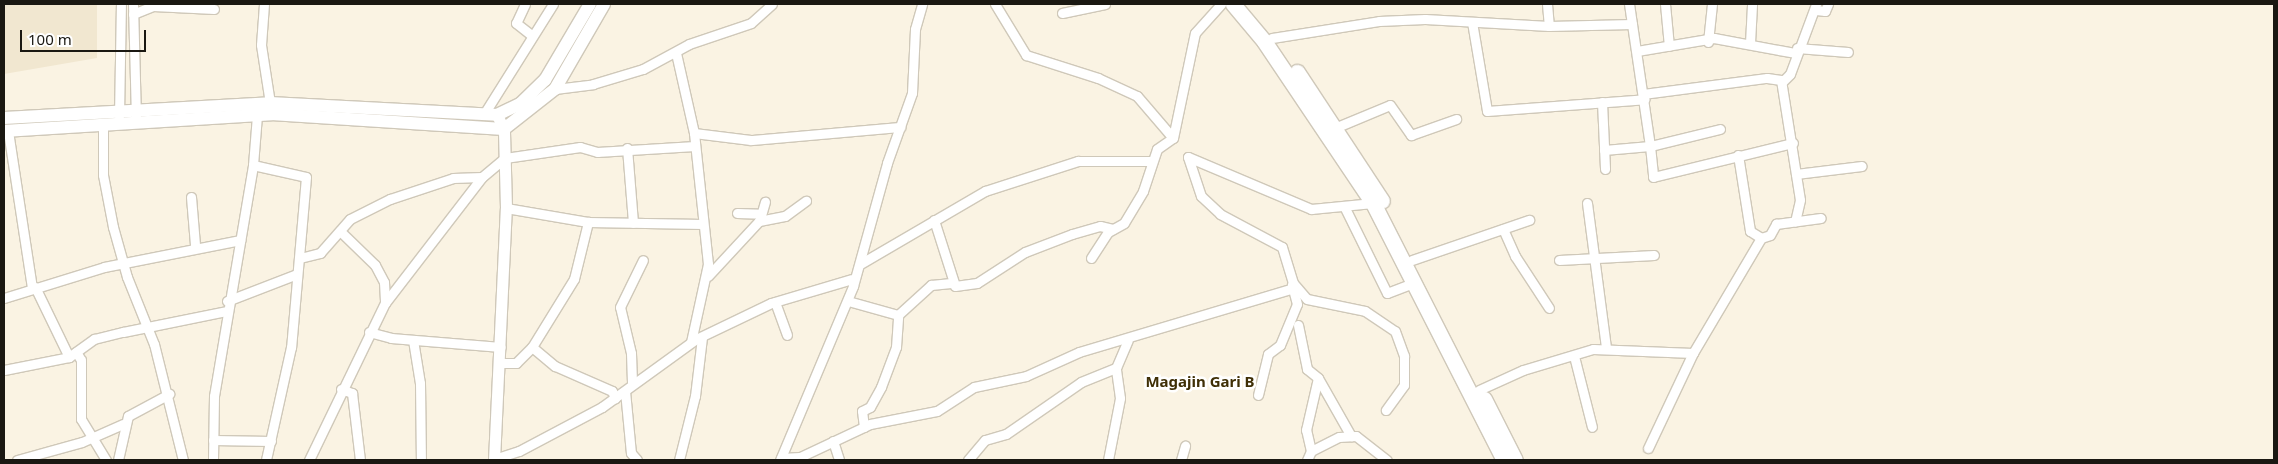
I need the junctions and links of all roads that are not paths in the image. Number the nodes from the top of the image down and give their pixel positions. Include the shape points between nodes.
1 (121, 4) edge
2 (133, 4) edge
3 (264, 4) edge
4 (524, 4) edge
5 (553, 4) edge
6 (590, 4) edge
7 (604, 4) edge
8 (772, 4) edge
9 (922, 4) edge
10 (995, 4) edge
11 (1105, 4) edge
12 (1221, 4) edge
13 (1233, 4) edge
14 (1246, 4) edge
15 (1547, 4) edge
16 (1629, 4) edge
17 (1665, 4) edge
18 (1712, 4) edge
19 (1752, 4) edge
20 (1828, 4) edge
21 (1816, 7) edge
22 (214, 9) dead end
23 (1062, 12) dead end
24 (133, 14) junction
25 (1472, 22) junction
26 (1632, 24) junction
27 (1549, 26) junction
28 (530, 34) junction
29 (1272, 38) junction
30 (1708, 42) junction
31 (1750, 43) junction
32 (1669, 46) junction
33 (1796, 50) junction
34 (1637, 51) junction
35 (1848, 52) dead end
36 (676, 53) junction
37 (1782, 82) junction
38 (555, 89) junction
39 (1644, 97) junction
40 (1602, 102) junction
41 (270, 103) junction
42 (120, 109) junction
43 (490, 114) junction
44 (136, 115) junction
45 (257, 115) junction
46 (1456, 119) dead end
47 (118, 122) junction
48 (103, 124) junction
49 (5, 127) edge
50 (900, 127) junction
51 (1337, 128) junction
52 (1720, 129) dead end
53 (504, 130) junction
54 (694, 133) junction
55 (1173, 138) junction
56 (1793, 143) junction
57 (695, 146) junction
58 (1650, 146) junction
59 (626, 148) junction
60 (1604, 150) junction
61 (1738, 156) junction
62 (504, 158) junction
63 (1151, 161) junction
64 (254, 165) junction
65 (1862, 166) dead end
66 (1605, 169) dead end
67 (1796, 174) junction
68 (482, 177) junction
69 (191, 197) dead end
70 (806, 200) dead end
71 (764, 202) dead end
72 (1374, 203) junction
73 (1587, 203) dead end
74 (1344, 206) junction
75 (506, 208) junction
76 (737, 213) dead end
77 (760, 217) junction
78 (1821, 218) dead end
79 (934, 220) junction
80 (1529, 220) dead end
81 (588, 222) junction
82 (1795, 222) junction
83 (632, 223) junction
84 (703, 224) junction
85 (1113, 229) junction
86 (1503, 229) junction
87 (342, 233) junction
88 (1760, 238) junction
89 (240, 240) junction
90 (195, 245) junction
91 (1654, 255) dead end
92 (1596, 256) junction
93 (300, 258) junction
94 (1091, 258) dead end
95 (643, 260) dead end
96 (1412, 260) junction
97 (1560, 260) dead end
98 (122, 263) junction
99 (860, 264) junction
100 (297, 274) junction
101 (708, 276) junction
102 (852, 279) junction
103 (951, 283) junction
104 (1413, 283) junction
105 (1292, 286) junction
106 (34, 287) junction
107 (4, 298) edge
108 (227, 301) junction
109 (848, 301) junction
110 (775, 302) junction
111 (385, 303) junction
112 (1549, 308) dead end
113 (226, 311) junction
114 (898, 315) junction
115 (1298, 325) dead end
116 (147, 328) junction
117 (369, 332) junction
118 (787, 335) dead end
119 (702, 337) junction
120 (413, 340) junction
121 (1128, 340) junction
122 (691, 342) junction
123 (501, 347) junction
124 (532, 347) junction
125 (1606, 348) junction
126 (1693, 353) junction
127 (73, 354) junction
128 (1574, 356) junction
129 (500, 363) junction
130 (1116, 368) junction
131 (4, 370) edge
132 (1318, 378) junction
133 (632, 382) junction
134 (341, 389) junction
135 (1479, 390) junction
136 (626, 391) junction
137 (169, 394) junction
138 (1258, 395) dead end
139 (615, 398) junction
140 (1386, 410) dead end
141 (123, 424) junction
142 (864, 427) junction
143 (1592, 427) dead end
144 (1351, 436) junction
145 (90, 438) junction
146 (213, 440) junction
147 (833, 441) junction
148 (271, 442) junction
149 (1185, 446) dead end
150 (1648, 448) dead end
151 (1311, 452) junction
152 (494, 459) edge
153 (633, 459) edge
154 (780, 459) edge
155 (16, 460) edge
156 (106, 460) edge
157 (118, 460) edge
158 (183, 460) edge
159 (213, 460) edge
160 (266, 460) edge
161 (309, 460) edge
162 (360, 460) edge
163 (421, 460) edge
164 (679, 460) edge
165 (839, 460) edge
166 (968, 460) edge
167 (1108, 460) edge
168 (1181, 460) edge
169 (1307, 460) edge
170 (1388, 460) edge
171 (1504, 460) edge
172 (1516, 460) edge

1 - 42 street
2 - 24 street
3 - 41 street via 261,45
4 - 28 street via 516,23
5 - 28 street via 534,36
6 - 43 main road via 545,80 520,104
7 - 38 main road
8 - 36 street via 751,23 689,44
9 - 50 street via 915,29 912,93
10 - 55 street via 1026,55 1137,96
11 - 23 street
12 - 55 street via 1195,32
13 - 72 main road via 1264,41
14 - 29 main road
15 - 27 street
16 - 26 street
17 - 32 street
18 - 30 street
19 - 31 street
20 - 21 street via 1825,11
21 - 33 street
22 - 24 street via 153,6
24 - 44 street
25 - 27 street
25 - 29 street via 1379,21
25 - 40 street via 1488,111
26 - 27 street
26 - 34 street
28 - 43 street
29 - 51 main road
30 - 31 street via 1714,38
30 - 32 street
31 - 33 street
32 - 34 street
33 - 35 street
33 - 37 street via 1790,74
34 - 39 street
36 - 38 street via 612,80
36 - 54 street
37 - 39 street via 1767,78
37 - 56 street
38 - 53 main road
39 - 40 street
39 - 58 street
40 - 60 street
41 - 43 main road
41 - 44 main road
42 - 44 main road
42 - 47 street
42 - 49 main road
43 - 53 street
44 - 45 main road
44 - 47 main road
45 - 53 main road
45 - 64 street
46 - 51 street via 1411,135 1390,105
47 - 48 main road
48 - 49 main road
48 - 98 street via 103,175
49 - 106 street
50 - 54 street via 751,140
50 - 99 street
51 - 96 main road via 1371,180
52 - 58 street
53 - 62 street
54 - 57 street
55 - 63 street via 1157,149
56 - 61 street
56 - 67 street
57 - 59 street
57 - 84 street
58 - 60 street
58 - 61 street via 1654,177
59 - 62 street via 597,152 580,147
59 - 83 street
60 - 66 street
61 - 88 street via 1750,231
62 - 68 street
62 - 75 street
63 - 79 street via 1078,160 985,191
63 - 85 street via 1143,191 1124,223
64 - 89 street
64 - 93 street via 306,177
65 - 67 street
67 - 82 street via 1800,200
68 - 87 street via 453,178 401,194 355,216
68 - 111 street
69 - 90 street
70 - 77 street via 785,216
71 - 77 street
72 - 74 street
72 - 104 main road
73 - 92 street
74 - 104 street via 1386,293
74 - 105 street via 1311,209 1295,204 1251,180 1231,177 1188,157 1201,196 1220,214 1282,247
75 - 81 street
75 - 123 street
76 - 77 street
77 - 101 street
78 - 82 street
79 - 99 street via 899,245
79 - 103 street
80 - 86 street
81 - 83 street
81 - 124 street via 574,279
82 - 88 street via 1776,224 1770,235
83 - 84 street
84 - 101 street
85 - 94 street
85 - 103 street via 1100,226 1025,252 977,283
86 - 96 street
86 - 112 street via 1515,256
87 - 93 street via 320,253
87 - 111 street via 375,265 384,282
88 - 126 street
89 - 90 street
89 - 108 street
90 - 98 street
91 - 92 street
92 - 97 street
92 - 125 street
93 - 100 street
95 - 133 street via 620,307 631,353
96 - 135 main road
98 - 106 street
98 - 116 street
99 - 102 street
100 - 108 street
100 - 148 street via 291,347 279,385
101 - 122 street
102 - 109 street
102 - 110 street
103 - 114 street via 931,285
104 - 171 main road
105 - 121 street
105 - 138 street via 1297,304 1280,345 1268,354
105 - 140 street via 1308,299 1365,311 1395,331 1404,356 1404,385
106 - 107 street
106 - 127 street
108 - 113 street
109 - 114 street
109 - 154 street via 823,350
110 - 118 street
110 - 119 street
111 - 117 street
113 - 116 street
113 - 146 street via 213,403
114 - 142 street via 896,347 881,387 870,407 862,411
115 - 132 street via 1307,369
116 - 127 street via 94,340
116 - 137 street
117 - 120 street
117 - 134 street
119 - 122 street
119 - 164 street via 695,396
120 - 123 street
120 - 163 street via 420,383
121 - 130 street
121 - 142 street via 1078,352 1026,376 974,387 937,411
122 - 133 street
123 - 129 street
124 - 129 street via 516,363
124 - 139 street via 555,366 612,391
125 - 126 street
125 - 128 street
126 - 150 street
127 - 131 street
127 - 145 street via 81,360 81,419
128 - 135 street via 1523,370
128 - 143 street
129 - 152 street
130 - 166 street via 1081,382 1006,434 985,440
130 - 167 street via 1120,398
132 - 144 street
132 - 151 street via 1306,430
133 - 136 street
134 - 161 street
134 - 162 street via 352,393
135 - 172 main road
136 - 139 street
136 - 153 street
137 - 141 street via 128,416
137 - 158 street
139 - 152 street via 519,451
141 - 145 street
141 - 157 street
142 - 147 street
144 - 151 street
144 - 170 street via 1367,441
145 - 155 street
145 - 156 street
146 - 148 street
146 - 159 street
147 - 154 street via 800,457
147 - 165 street
148 - 160 street
149 - 168 street
151 - 169 street

